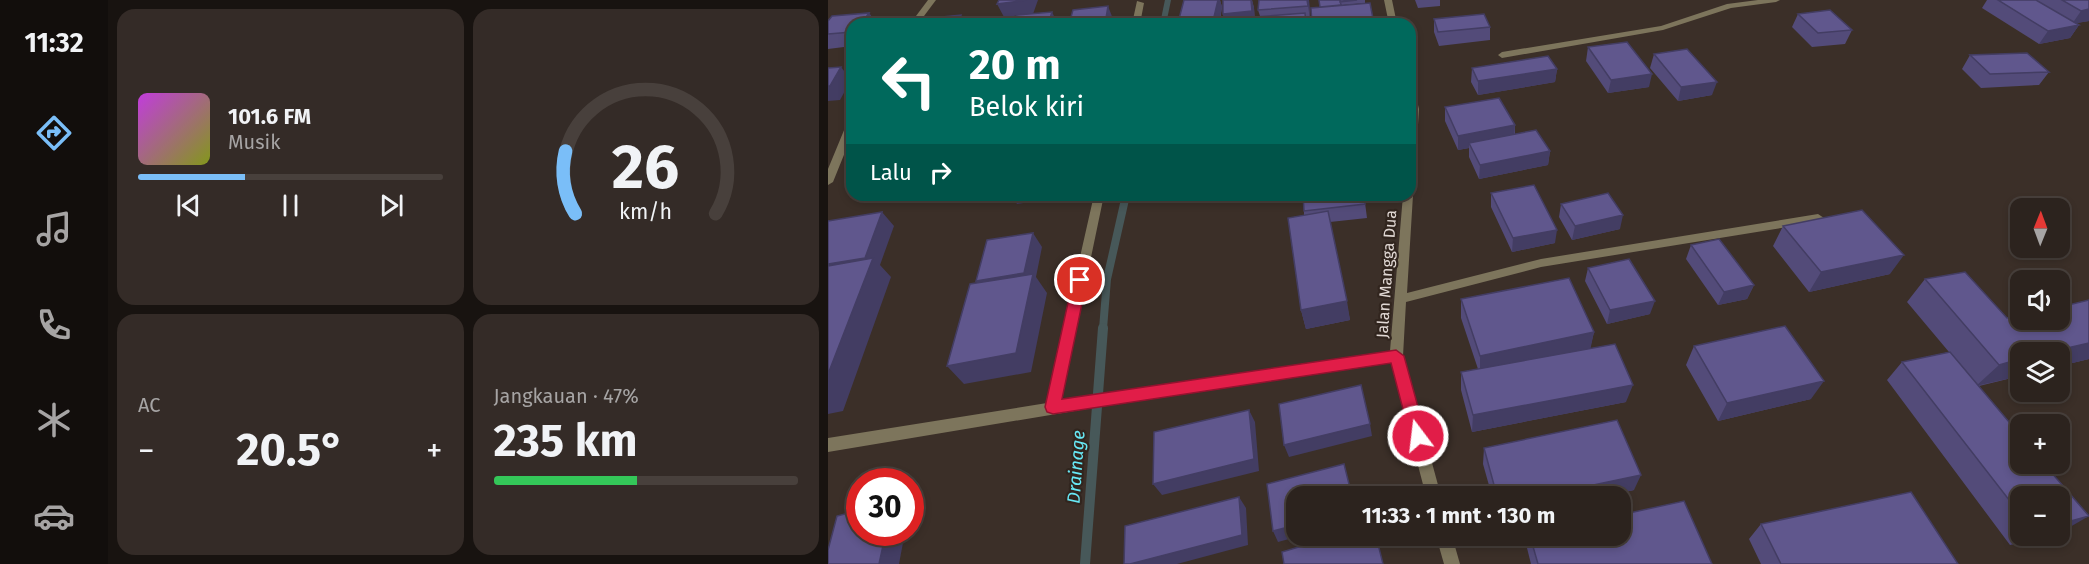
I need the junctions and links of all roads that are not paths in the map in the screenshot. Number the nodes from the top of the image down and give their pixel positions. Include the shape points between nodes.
1 (932, 0) edge
2 (1388, 0) edge
3 (1776, 0) edge
4 (1140, 3) dead end
5 (918, 18) edge
6 (1137, 18) edge
7 (1392, 18) edge
8 (1502, 55) dead end
9 (846, 138) edge
10 (828, 182) edge
11 (1098, 201) edge
12 (1408, 201) edge
13 (1818, 218) edge
14 (1401, 299) junction
15 (1396, 356) junction
16 (1053, 407) junction
17 (828, 445) edge
18 (1431, 486) edge
19 (1447, 546) edge
20 (1452, 564) edge

1 - 5 street
2 - 7 street
3 - 8 street via 1730,6 1642,32
4 - 6 street
9 - 10 street
11 - 16 street
12 - 14 street, Jalan Mangga Dua
13 - 14 street via 1541,263
14 - 15 street, Jalan Mangga Dua
15 - 16 street
15 - 18 street
16 - 17 street
19 - 20 street

